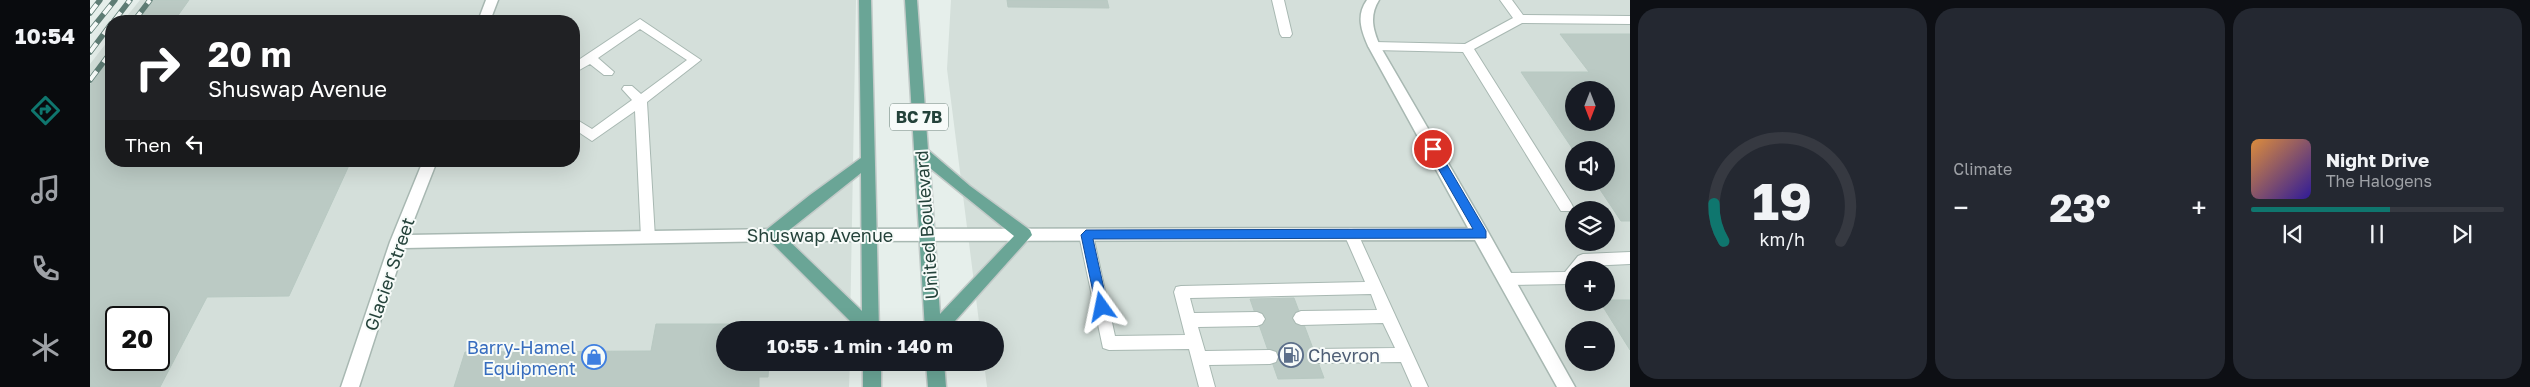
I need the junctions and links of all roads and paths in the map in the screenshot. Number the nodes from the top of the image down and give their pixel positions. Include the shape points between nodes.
1 (492, 0) edge
2 (865, 0) edge
3 (911, 0) edge
4 (1278, 0) edge
5 (1506, 0) edge
6 (1371, 2) edge
7 (486, 15) edge
8 (1520, 19) junction
9 (1630, 20) edge
10 (1286, 34) dead end
11 (1374, 46) junction
12 (1467, 48) junction
13 (590, 58) junction
14 (580, 65) edge
15 (608, 72) dead end
16 (628, 89) dead end
17 (641, 101) junction
18 (580, 127) edge
19 (921, 152) junction
20 (867, 161) junction
21 (428, 167) edge
22 (1565, 204) edge
23 (925, 234) junction
24 (1351, 234) junction
25 (1482, 234) junction
26 (772, 235) junction
27 (868, 235) junction
28 (1024, 235) junction
29 (1086, 235) junction
30 (648, 238) junction
31 (398, 242) junction
32 (1630, 258) edge
33 (1582, 261) edge
34 (1565, 278) edge
35 (1506, 279) junction
36 (1376, 288) junction
37 (1388, 316) junction
38 (1302, 318) dead end
39 (1257, 319) dead end
40 (1188, 320) junction
41 (862, 321) edge
42 (871, 321) edge
43 (933, 321) edge
44 (943, 321) edge
45 (1194, 342) junction
46 (1405, 355) junction
47 (1316, 356) dead end
48 (1270, 357) dead end
49 (1199, 358) junction
50 (872, 371) edge
51 (935, 371) edge
52 (350, 387) edge
53 (872, 387) edge
54 (936, 387) edge
55 (1207, 387) edge
56 (1420, 387) edge
57 (1566, 387) edge

1 - 7 street
2 - 20 main road, BC 7B
3 - 19 main road, United Boulevard / BC 7B
4 - 10 lane
5 - 8 lane
6 - 11 street via 1366,23
8 - 9 lane
8 - 12 lane
11 - 12 lane
11 - 25 street
12 - 22 lane
13 - 14 lane
13 - 15 lane
13 - 17 lane via 640,23 695,60
16 - 17 lane
17 - 18 lane via 592,136
17 - 30 lane
19 - 23 main road, United Boulevard / BC 7B
19 - 28 main road
20 - 26 main road
20 - 27 main road, BC 7B
21 - 31 street, Glacier Street
23 - 27 street, Shuswap Avenue
23 - 28 street, Shuswap Avenue
23 - 43 main road, United Boulevard / BC 7B
24 - 25 street, Shuswap Avenue
24 - 29 street, Shuswap Avenue
24 - 36 lane
25 - 35 street
26 - 27 street, Shuswap Avenue
26 - 30 street, Shuswap Avenue
26 - 41 main road
27 - 42 main road, BC 7B
28 - 29 street, Shuswap Avenue
28 - 44 main road
29 - 45 lane via 1109,343
30 - 31 street, Shuswap Avenue
31 - 52 street, Glacier Street
32 - 33 lane
34 - 35 lane
35 - 57 street
36 - 37 lane
36 - 40 lane via 1181,292
37 - 38 lane
37 - 46 lane
39 - 40 lane
40 - 45 lane
45 - 49 lane
46 - 47 lane
46 - 56 lane
48 - 49 lane
49 - 55 lane
50 - 53 main road
51 - 54 main road

